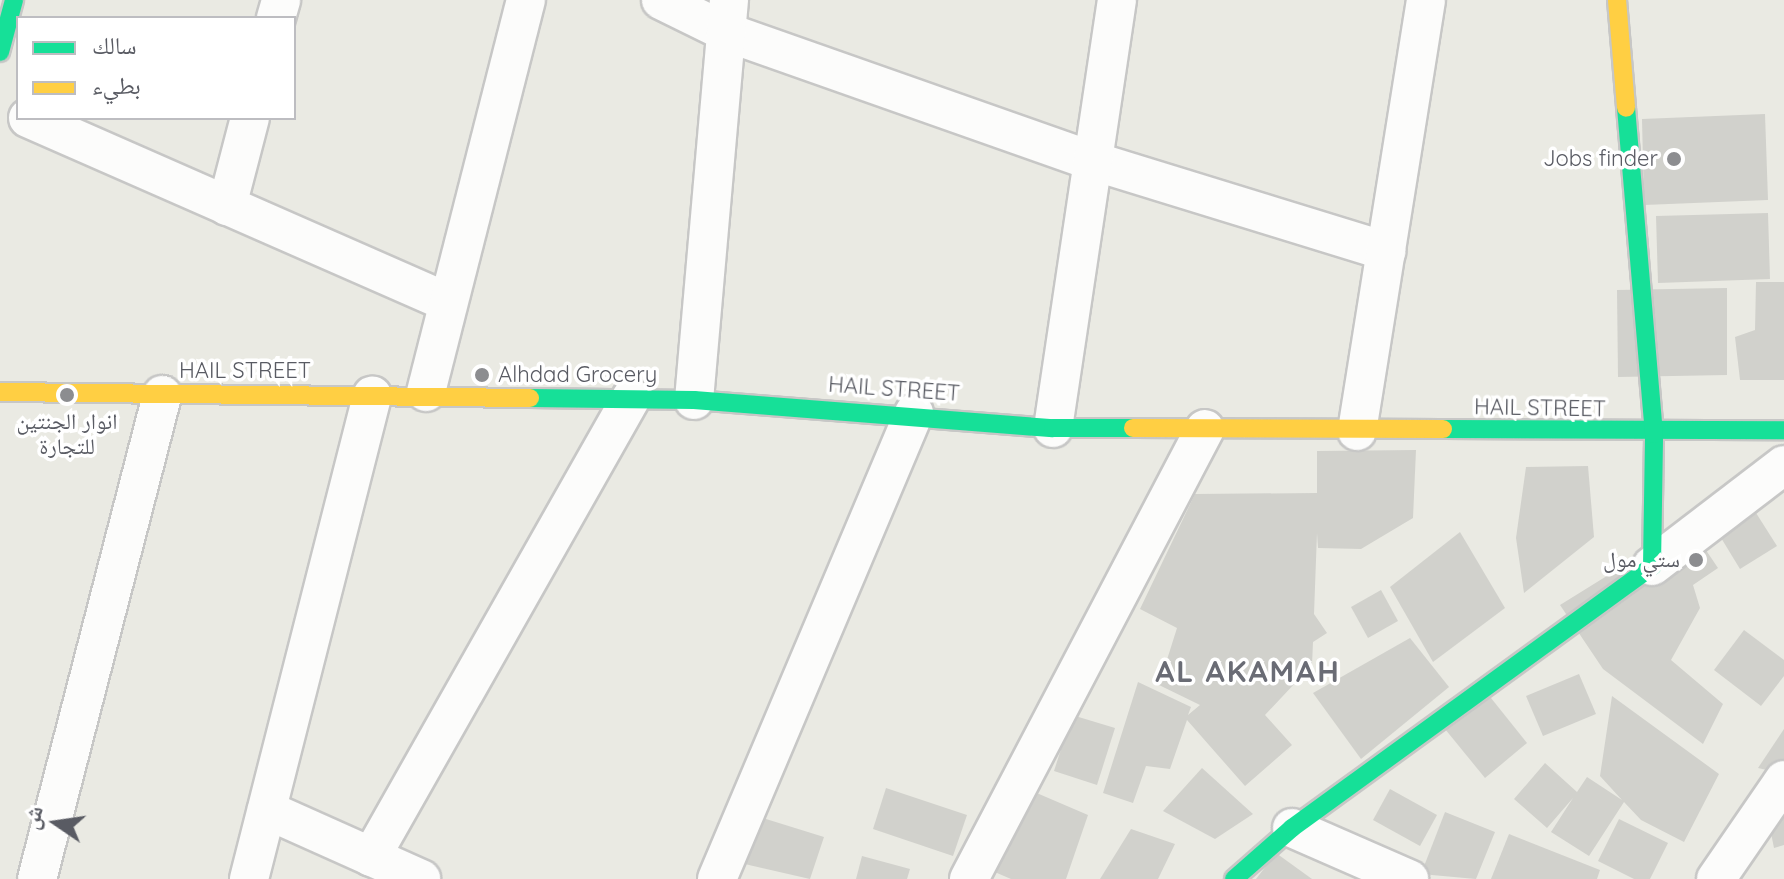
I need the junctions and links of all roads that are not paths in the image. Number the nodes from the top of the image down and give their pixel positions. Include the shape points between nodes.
1 (14, 0) edge
2 (526, 0) edge
3 (661, 0) edge
4 (1117, 0) edge
5 (1426, 0) edge
6 (1617, 0) edge
7 (728, 16) edge
8 (0, 52) edge
9 (33, 120) edge
10 (249, 120) edge
11 (1093, 161) junction
12 (227, 206) junction
13 (1386, 251) junction
14 (447, 302) junction
15 (0, 392) edge
16 (426, 392) junction
17 (162, 395) junction
18 (372, 395) junction
19 (631, 398) junction
20 (694, 400) junction
21 (914, 413) junction
22 (1053, 428) junction
23 (1205, 429) junction
24 (1784, 430) edge
25 (1357, 431) junction
26 (1654, 434) junction
27 (1784, 465) edge
28 (1652, 566) junction
29 (1784, 780) edge
30 (267, 810) junction
31 (1292, 828) junction
32 (371, 857) junction
33 (37, 879) edge
34 (249, 879) edge
35 (421, 879) edge
36 (717, 879) edge
37 (969, 879) edge
38 (1234, 879) edge
39 (1409, 879) edge
40 (1716, 879) edge

1 - 8 street
2 - 14 street
3 - 7 street
4 - 11 street
5 - 13 street
6 - 26 street
7 - 11 street
7 - 20 street
9 - 12 street
10 - 12 street
11 - 13 street
11 - 22 street
12 - 14 street
13 - 25 street
14 - 16 street
15 - 17 street, HAIL STREET
16 - 18 street, HAIL STREET
16 - 19 street, HAIL STREET
17 - 18 street, HAIL STREET
17 - 33 street
18 - 30 street
19 - 20 street, HAIL STREET
19 - 32 street
20 - 21 street, HAIL STREET
21 - 22 street, HAIL STREET
21 - 36 street
22 - 23 street, HAIL STREET
23 - 25 street, HAIL STREET
23 - 37 street
24 - 26 street, HAIL STREET
25 - 26 street, HAIL STREET
26 - 28 street
27 - 28 street
28 - 31 street
29 - 40 street
30 - 32 street
30 - 34 street
31 - 38 street
31 - 39 street
32 - 35 street

